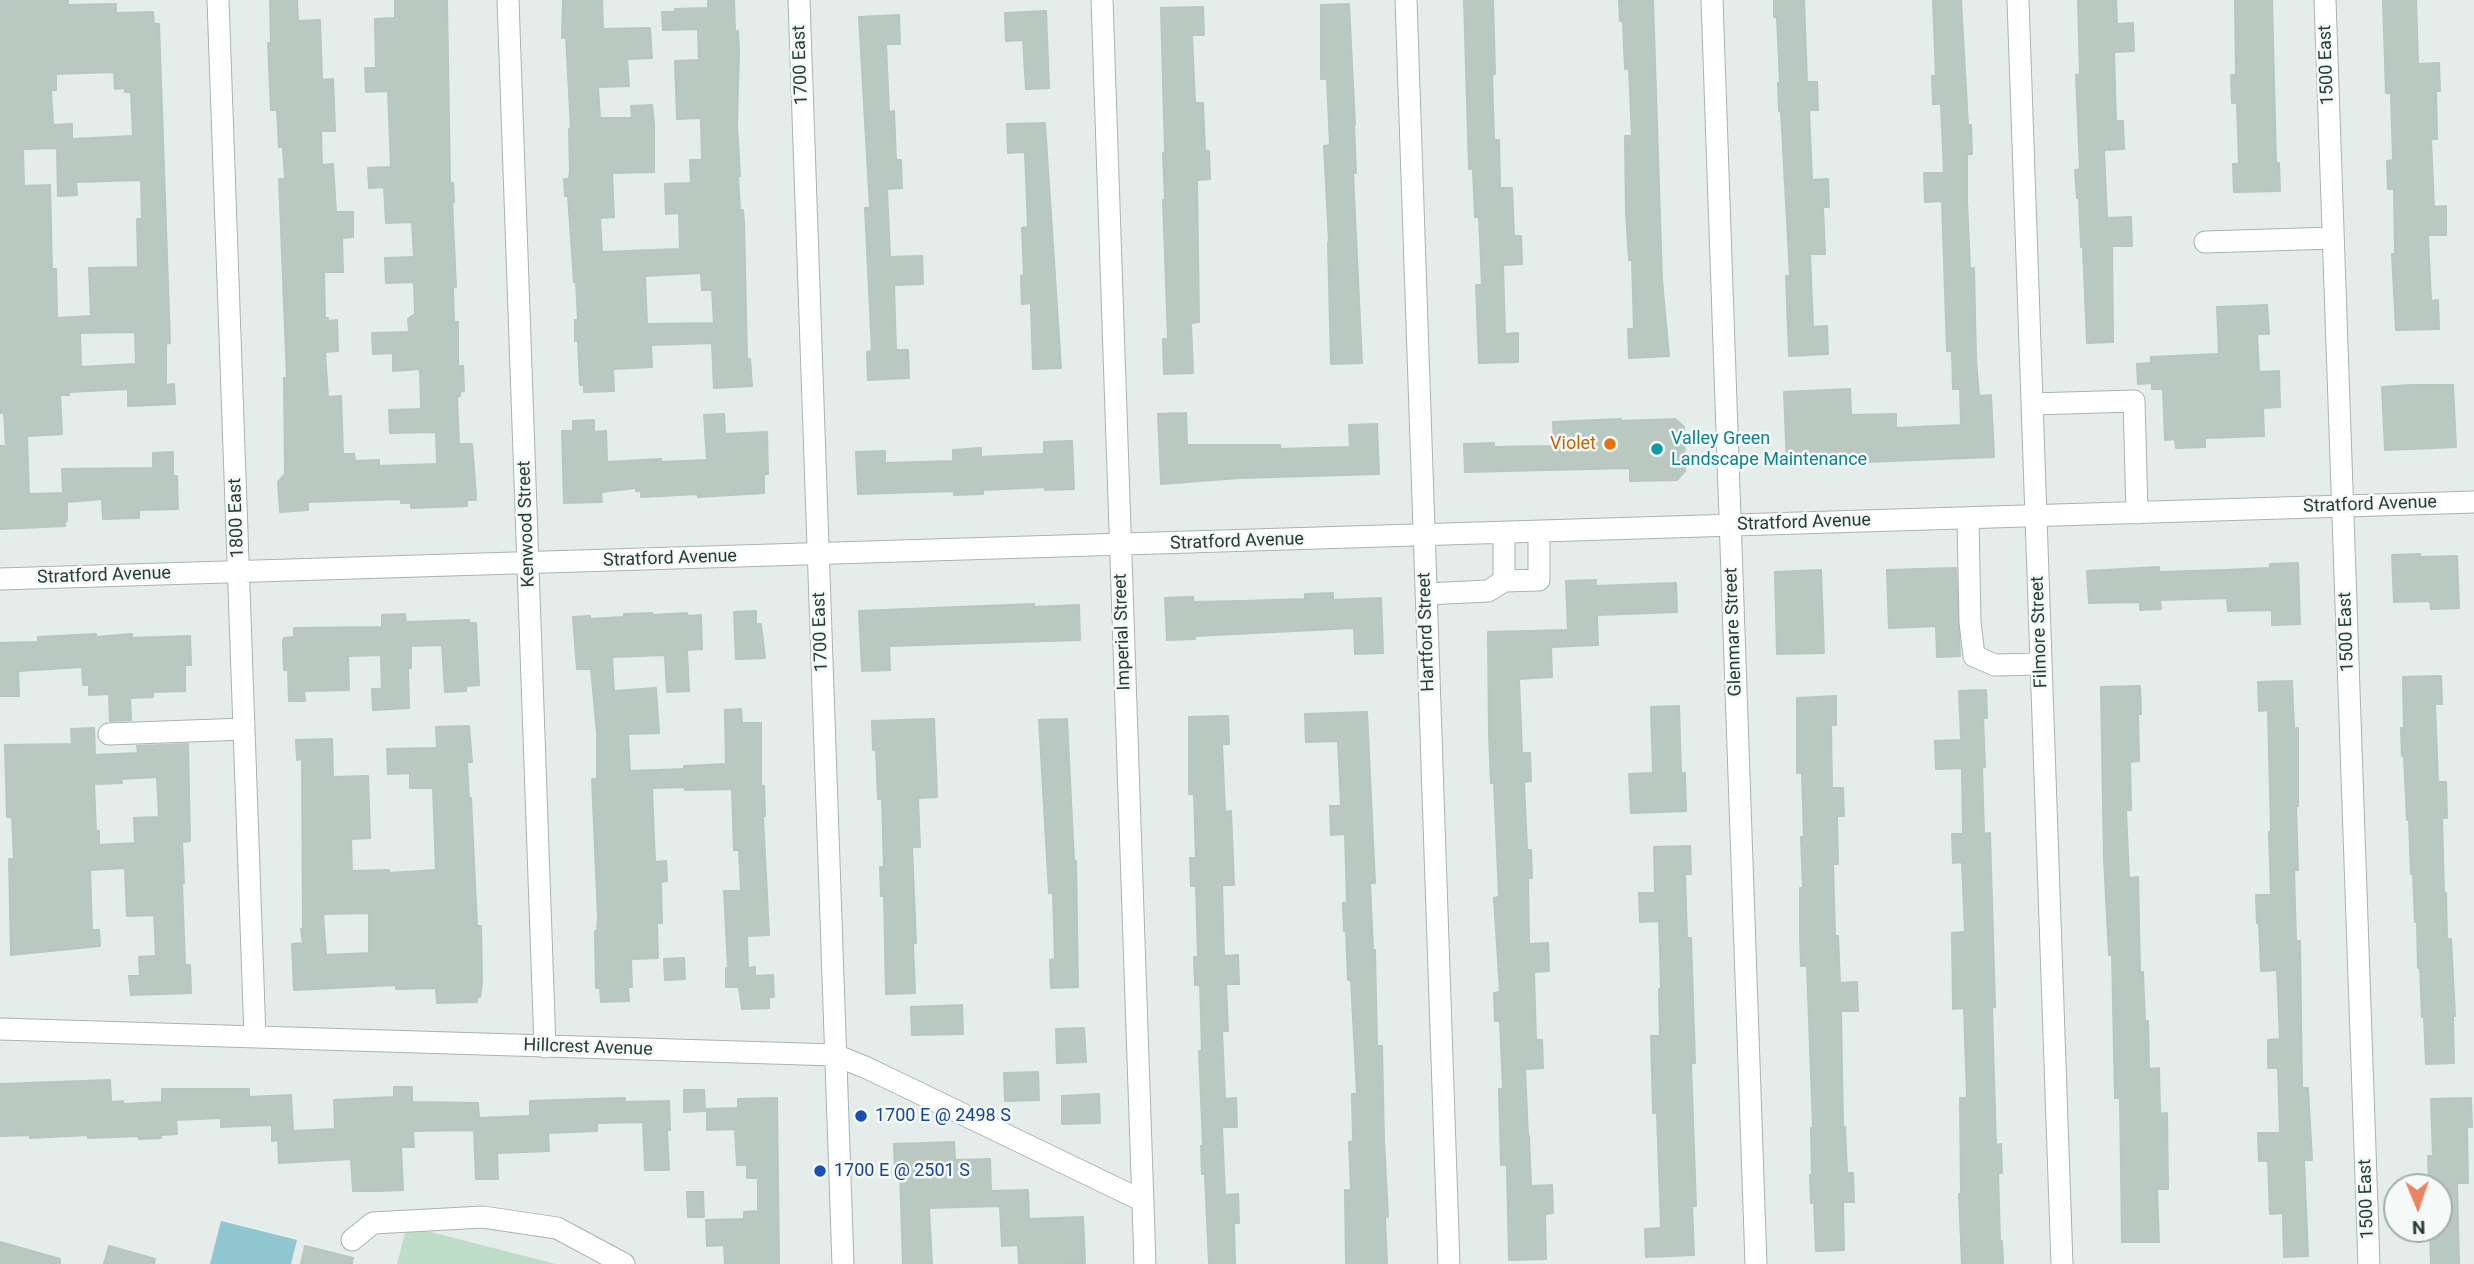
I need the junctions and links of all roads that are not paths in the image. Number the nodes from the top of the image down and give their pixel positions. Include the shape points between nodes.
1 (218, 0) edge
2 (508, 0) edge
3 (799, 0) edge
4 (1102, 0) edge
5 (1406, 0) edge
6 (1712, 0) edge
7 (2018, 0) edge
8 (2325, 0) edge
9 (2333, 238) junction
10 (2206, 242) dead end
11 (2032, 404) junction
12 (2474, 502) edge
13 (2343, 506) junction
14 (2137, 513) junction
15 (2036, 516) junction
16 (1968, 518) junction
17 (1730, 526) junction
18 (1539, 532) junction
19 (1504, 533) junction
20 (1424, 536) junction
21 (1121, 546) junction
22 (818, 555) junction
23 (528, 564) junction
24 (239, 572) junction
25 (0, 579) edge
26 (1504, 581) junction
27 (1426, 594) junction
28 (2041, 664) junction
29 (244, 729) junction
30 (109, 734) dead end
31 (0, 1028) edge
32 (256, 1037) junction
33 (545, 1047) junction
34 (835, 1055) junction
35 (1143, 1201) junction
36 (352, 1240) dead end
37 (624, 1264) edge
38 (843, 1264) edge
39 (1145, 1264) edge
40 (1449, 1264) edge
41 (1756, 1264) edge
42 (2062, 1264) edge
43 (2369, 1264) edge

1 - 24 street, 1800 East
2 - 23 street, Kenwood Street
3 - 22 street, 1700 East
4 - 21 street, Imperial Street
5 - 20 street, Hartford Street
6 - 17 street, Glenmare Street
7 - 11 street, Filmore Street
8 - 9 street, 1500 East
9 - 10 street
9 - 13 street, 1500 East
11 - 14 street via 2134,401
11 - 15 street, Filmore Street
12 - 13 street, Stratford Avenue
13 - 14 street, Stratford Avenue
13 - 43 street, 1500 East
14 - 15 street, Stratford Avenue
15 - 16 street, Stratford Avenue
15 - 28 street, Filmore Street
16 - 17 street, Stratford Avenue
16 - 28 street via 1974,656 1995,665
17 - 18 street, Stratford Avenue
17 - 41 street, Glenmare Street
18 - 19 street, Stratford Avenue
18 - 26 street via 1539,580
19 - 20 street, Stratford Avenue
19 - 26 street
20 - 21 street, Stratford Avenue
20 - 27 street, Hartford Street
21 - 22 street, Stratford Avenue
21 - 35 street, Imperial Street
22 - 23 street, Stratford Avenue
22 - 34 street, 1700 East
23 - 24 street, Stratford Avenue
23 - 33 street, Kenwood Street
24 - 25 street, Stratford Avenue
24 - 29 street, 1800 East
26 - 27 street via 1488,591
27 - 40 street, Hartford Street
28 - 42 street, Filmore Street
29 - 30 street
29 - 32 street, 1800 East
31 - 32 street, Hillcrest Avenue
32 - 33 street, Hillcrest Avenue
33 - 34 street, Hillcrest Avenue
34 - 35 street, Hillcrest Avenue
34 - 38 street, 1700 East
35 - 39 street, Imperial Street
36 - 37 street via 373,1223 483,1217 557,1228

